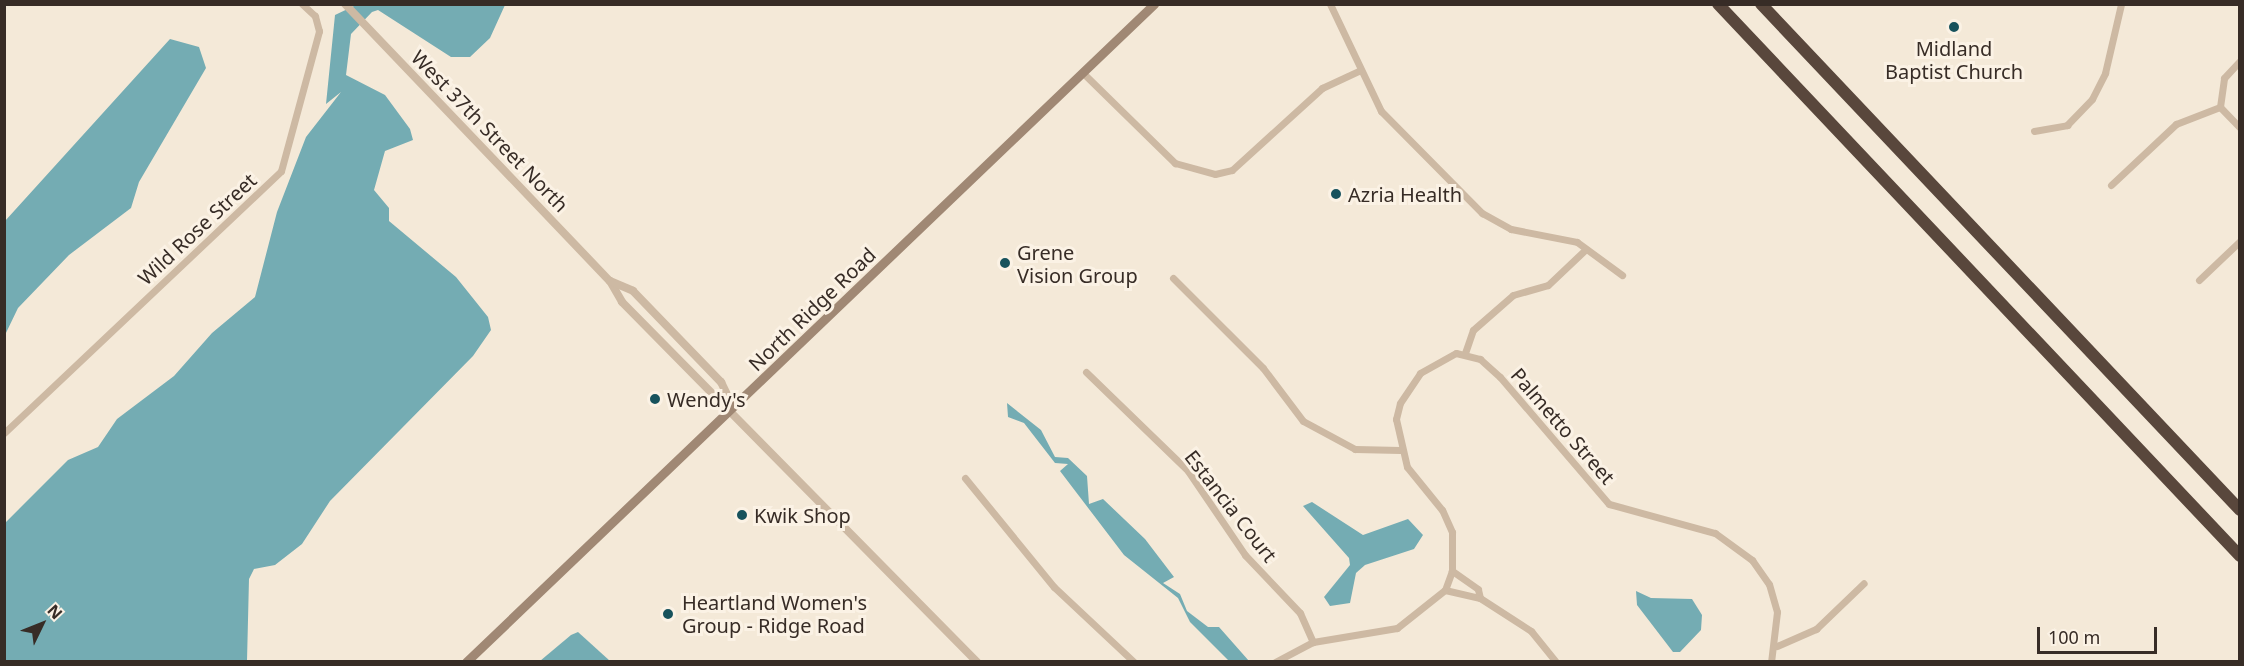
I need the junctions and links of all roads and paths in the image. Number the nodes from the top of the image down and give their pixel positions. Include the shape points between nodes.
1 (302, 4) edge
2 (345, 4) edge
3 (1154, 4) edge
4 (1330, 4) edge
5 (1713, 4) edge
6 (1718, 4) edge
7 (1761, 4) edge
8 (1766, 4) edge
9 (2121, 4) edge
10 (1768, 56) junction
11 (1815, 61) junction
12 (2240, 61) edge
13 (1358, 71) junction
14 (1083, 73) junction
15 (2220, 107) junction
16 (2240, 128) edge
17 (2034, 131) dead end
18 (2111, 184) dead end
19 (2240, 241) edge
20 (1586, 249) junction
21 (1622, 275) dead end
22 (1173, 279) dead end
23 (2199, 280) dead end
24 (610, 281) junction
25 (1465, 353) junction
26 (1086, 372) dead end
27 (734, 409) junction
28 (4, 433) edge
29 (1400, 450) junction
30 (965, 478) dead end
31 (2240, 510) edge
32 (2240, 556) edge
33 (1452, 572) junction
34 (1864, 583) dead end
35 (1445, 590) junction
36 (1480, 598) junction
37 (1313, 642) junction
38 (1777, 646) junction
39 (466, 662) edge
40 (977, 662) edge
41 (1134, 662) edge
42 (1275, 662) edge
43 (1556, 662) edge
44 (1771, 662) edge

1 - 28 street, Wild Rose Street via 315,16 319,31 281,171
2 - 24 street, West 37th Street North
3 - 14 main road, North Ridge Road
4 - 13 street
5 - 10 highway
6 - 10 highway
7 - 11 highway
8 - 11 highway
9 - 17 street via 2105,73 2092,99 2067,125
10 - 32 highway
11 - 31 highway
12 - 15 street via 2224,78
13 - 14 street via 1322,88 1232,170 1202,172 1175,163
13 - 20 street via 1381,111 1482,213 1511,229 1561,238
14 - 27 main road, North Ridge Road
15 - 16 street
15 - 18 street via 2176,124
19 - 23 street
20 - 21 street
20 - 25 street via 1548,285 1513,295 1473,330
22 - 29 street via 1263,368 1303,421 1354,449
24 - 27 street, West 37th Street North via 622,302 702,386
24 - 27 street, West 37th Street North via 640,298 721,382
25 - 29 street via 1431,363 1408,387 1396,419
25 - 38 street, Palmetto Street via 1500,377 1609,504 1715,533 1742,550 1762,573 1774,599
26 - 37 street, Estancia Court via 1188,471 1245,555 1300,612
27 - 39 main road, North Ridge Road
27 - 40 street, West 37th Street North
29 - 33 street via 1452,532
30 - 41 street via 1054,587
33 - 35 street
33 - 36 street via 1478,589
34 - 38 street via 1816,629
35 - 36 street
35 - 37 street via 1397,628
36 - 43 street via 1531,631
37 - 42 street
38 - 44 street

